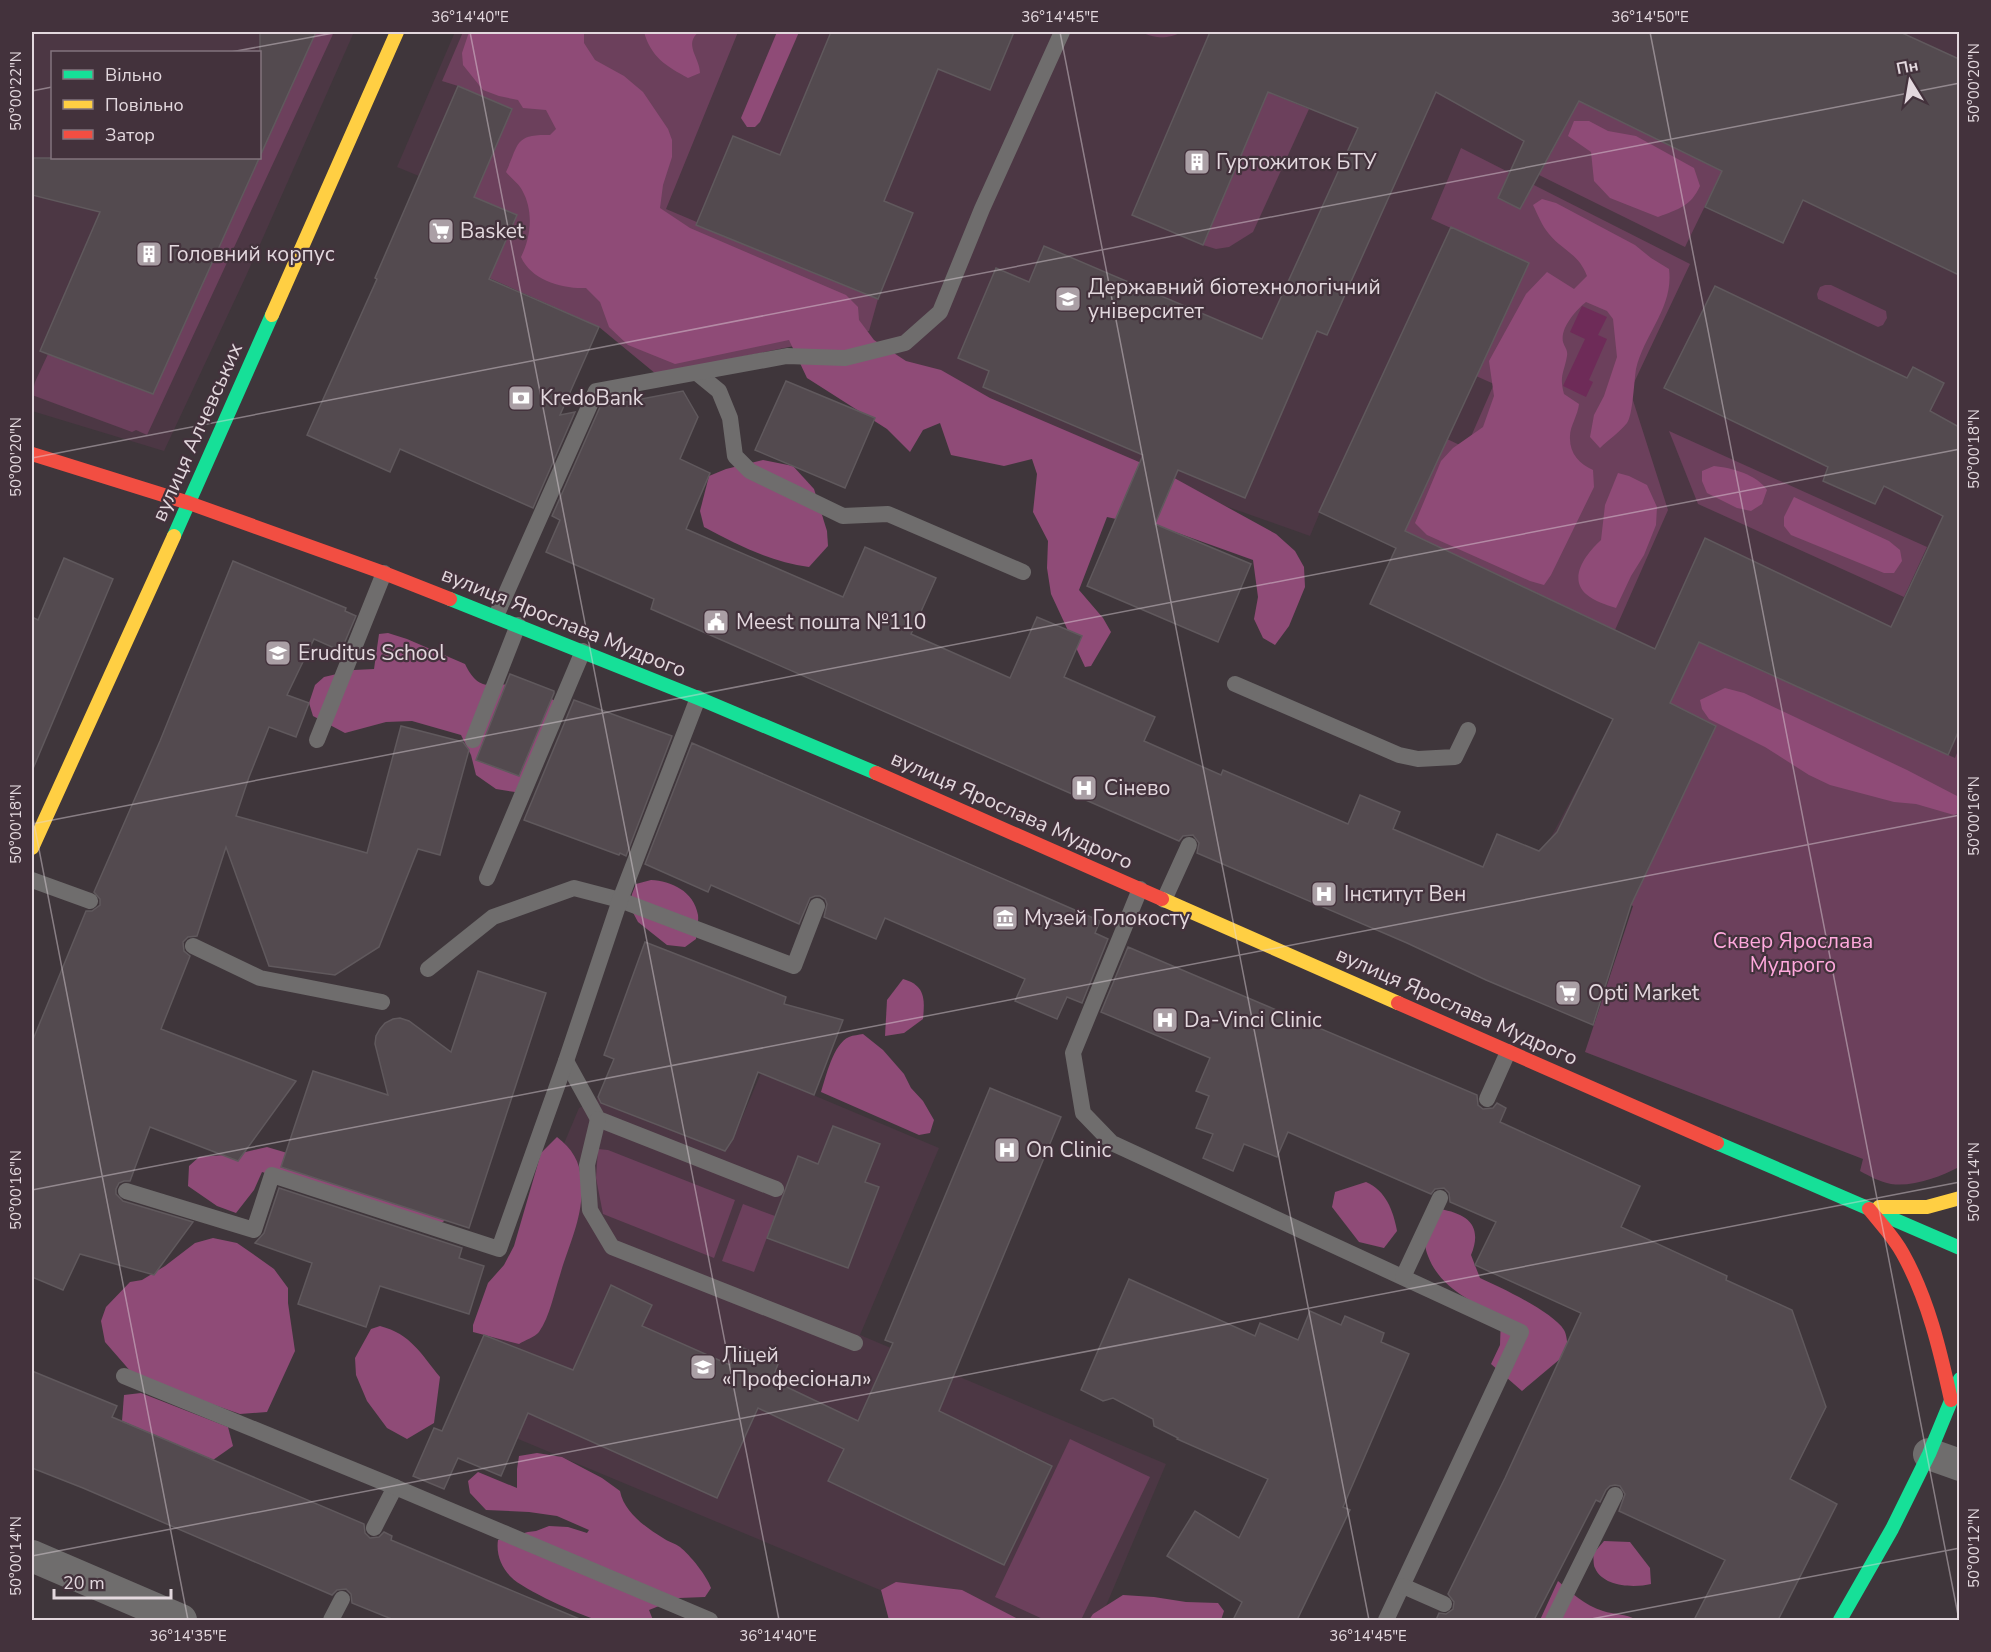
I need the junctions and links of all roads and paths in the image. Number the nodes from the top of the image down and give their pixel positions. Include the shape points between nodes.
1 (397, 32) edge
2 (1062, 32) edge
3 (697, 374) junction
4 (32, 454) edge
5 (189, 503) junction
6 (1023, 572) dead end
7 (384, 573) junction
8 (496, 616) junction
9 (518, 625) junction
10 (583, 651) junction
11 (1236, 684) dead end
12 (698, 698) junction
13 (1468, 730) dead end
14 (317, 740) dead end
15 (473, 740) dead end
16 (1189, 845) dead end
17 (32, 848) edge
18 (487, 878) dead end
19 (32, 880) edge
20 (1140, 889) junction
21 (620, 900) junction
22 (1164, 900) junction
23 (90, 902) dead end
24 (817, 906) dead end
25 (194, 946) dead end
26 (428, 969) dead end
27 (382, 1002) dead end
28 (1508, 1052) junction
29 (566, 1061) junction
30 (1487, 1099) dead end
31 (598, 1119) junction
32 (776, 1189) dead end
33 (126, 1191) dead end
34 (1440, 1198) dead end
35 (1959, 1198) edge
36 (1868, 1207) junction
37 (1959, 1248) edge
38 (1402, 1277) junction
39 (855, 1343) dead end
40 (124, 1376) dead end
41 (1959, 1379) edge
42 (1951, 1400) junction
43 (1929, 1454) junction
44 (1959, 1465) edge
45 (395, 1487) junction
46 (1615, 1495) dead end
47 (374, 1528) dead end
48 (32, 1556) edge
49 (1403, 1586) junction
50 (342, 1599) dead end
51 (1444, 1604) dead end
52 (181, 1620) edge
53 (331, 1620) edge
54 (710, 1620) edge
55 (1386, 1620) edge
56 (1553, 1620) edge
57 (1840, 1620) edge

1 - 5 street, вулиця Алчевських
2 - 3 lane via 940,312 905,343 845,358 787,356
3 - 6 lane via 719,391 730,418 735,456 750,471 843,516 888,514
3 - 8 lane via 596,391
4 - 5 street, вулиця Ярослава Мудрого
5 - 7 street, вулиця Ярослава Мудрого
5 - 17 street, вулиця Алчевських
7 - 8 street, вулиця Ярослава Мудрого
7 - 14 lane
8 - 9 street, вулиця Ярослава Мудрого
9 - 10 street, вулиця Ярослава Мудрого
9 - 15 lane
10 - 12 street, вулиця Ярослава Мудрого
10 - 18 lane
11 - 13 lane via 1418,759 1455,758
12 - 20 street, вулиця Ярослава Мудрого
12 - 21 lane
16 - 22 lane
19 - 23 lane
20 - 22 street, вулиця Ярослава Мудрого
20 - 38 lane via 1073,1053 1083,1113 1112,1143
21 - 24 lane via 794,966
21 - 26 lane via 574,888 503,913 492,917
21 - 29 lane
22 - 28 street, вулиця Ярослава Мудрого
25 - 27 lane via 260,978
28 - 30 lane
28 - 36 street, вулиця Ярослава Мудрого
29 - 31 lane
29 - 33 lane via 499,1249 272,1175 254,1230
31 - 32 lane
31 - 39 lane via 587,1165 590,1210 612,1247
34 - 38 lane
35 - 36 street via 1927,1207
36 - 37 street, вулиця Ярослава Мудрого
36 - 42 street via 1902,1252 1926,1305
38 - 49 lane via 1521,1332
40 - 45 lane
41 - 42 street
42 - 43 street
43 - 44 street
43 - 57 street
45 - 47 lane
45 - 54 lane
46 - 56 lane
48 - 52 street
49 - 51 lane
49 - 55 lane
50 - 53 lane

